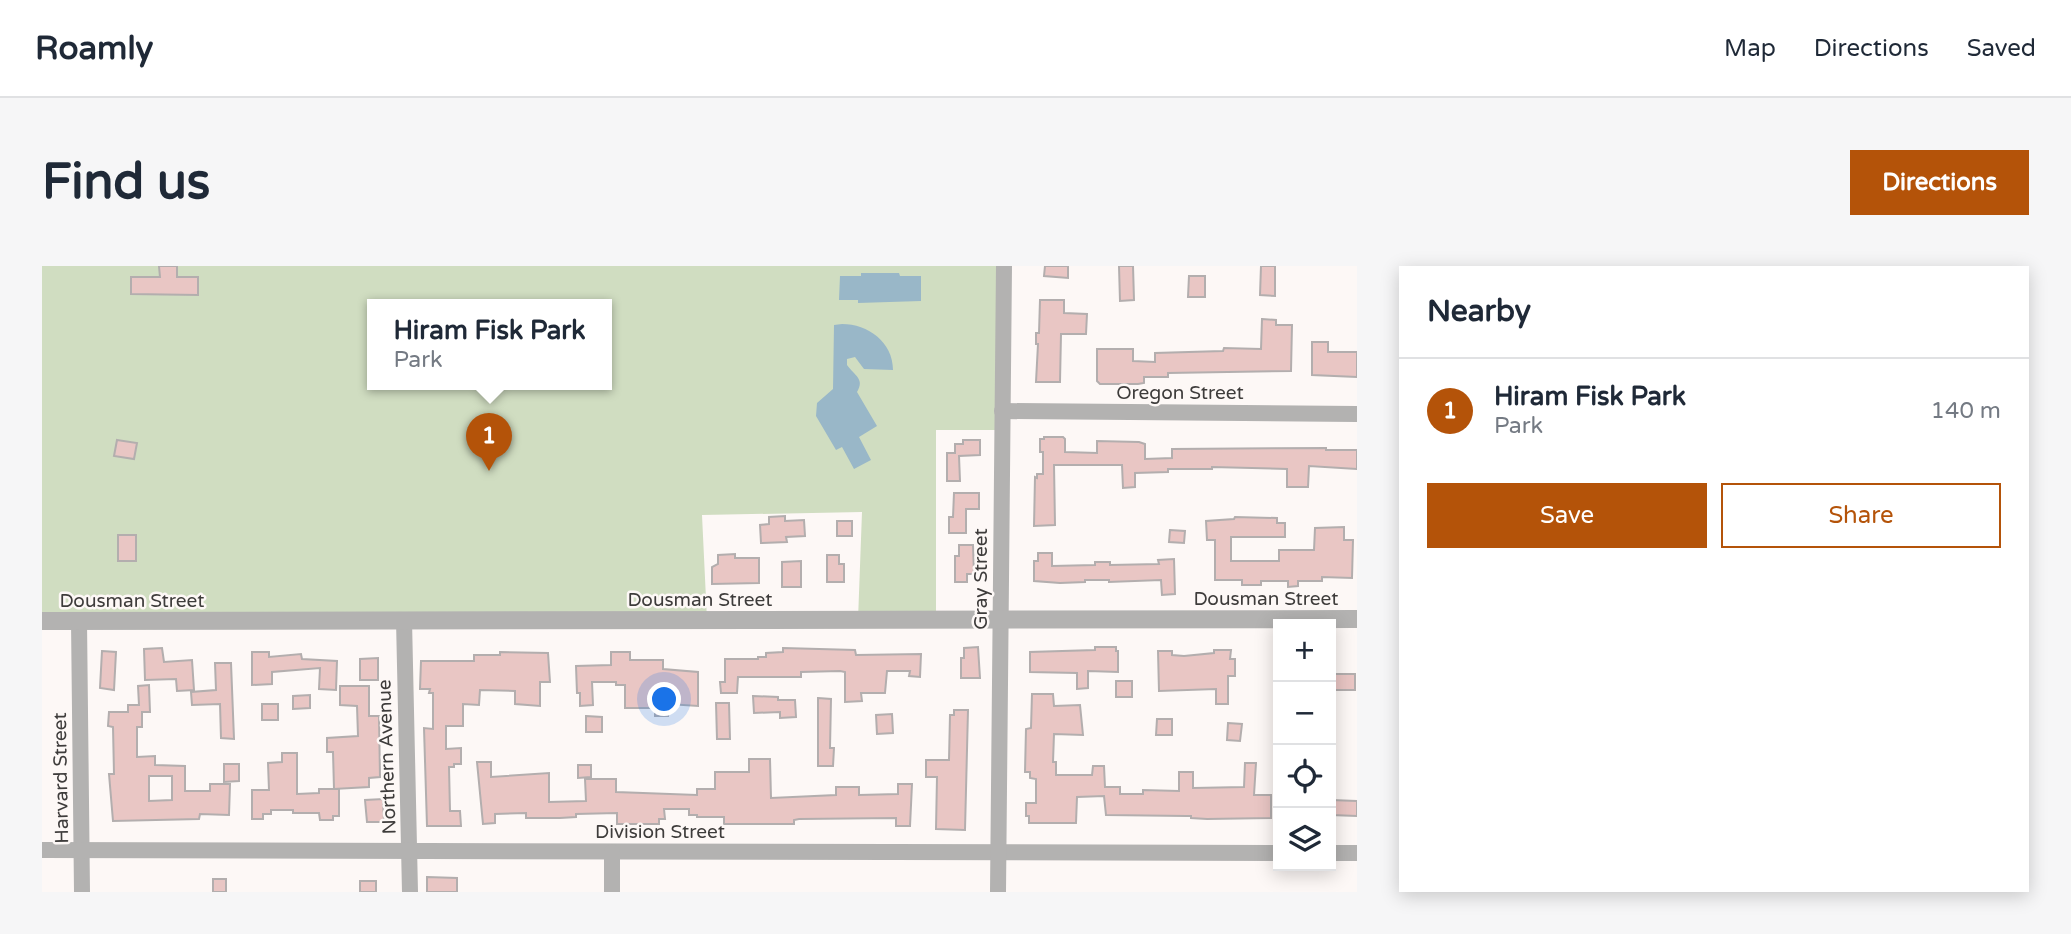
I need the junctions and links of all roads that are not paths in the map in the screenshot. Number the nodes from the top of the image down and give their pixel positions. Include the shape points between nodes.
1 (1004, 266) edge
2 (1002, 411) junction
3 (1357, 414) edge
4 (1357, 619) edge
5 (404, 620) junction
6 (42, 621) edge
7 (79, 621) junction
8 (1000, 621) junction
9 (42, 850) edge
10 (81, 851) junction
11 (410, 852) junction
12 (612, 852) junction
13 (998, 853) junction
14 (1273, 853) edge
15 (1336, 853) edge
16 (1357, 853) edge
17 (82, 892) edge
18 (410, 892) edge
19 (612, 892) edge
20 (998, 892) edge

1 - 2 street, Gray Street
2 - 3 street, Oregon Street
2 - 8 street, Gray Street
4 - 8 street, Dousman Street
5 - 7 street, Dousman Street
5 - 8 street, Dousman Street
5 - 11 street, Northern Avenue
6 - 7 street, Dousman Street
7 - 10 street, Harvard Street
8 - 13 street, Gray Street
9 - 10 street, Division Street
10 - 11 street, Division Street
10 - 17 street, Harvard Street
11 - 12 street, Division Street
11 - 18 street, Northern Avenue
12 - 13 street, Division Street
12 - 19 street
13 - 14 street, Division Street
13 - 20 street, Gray Street
15 - 16 street

